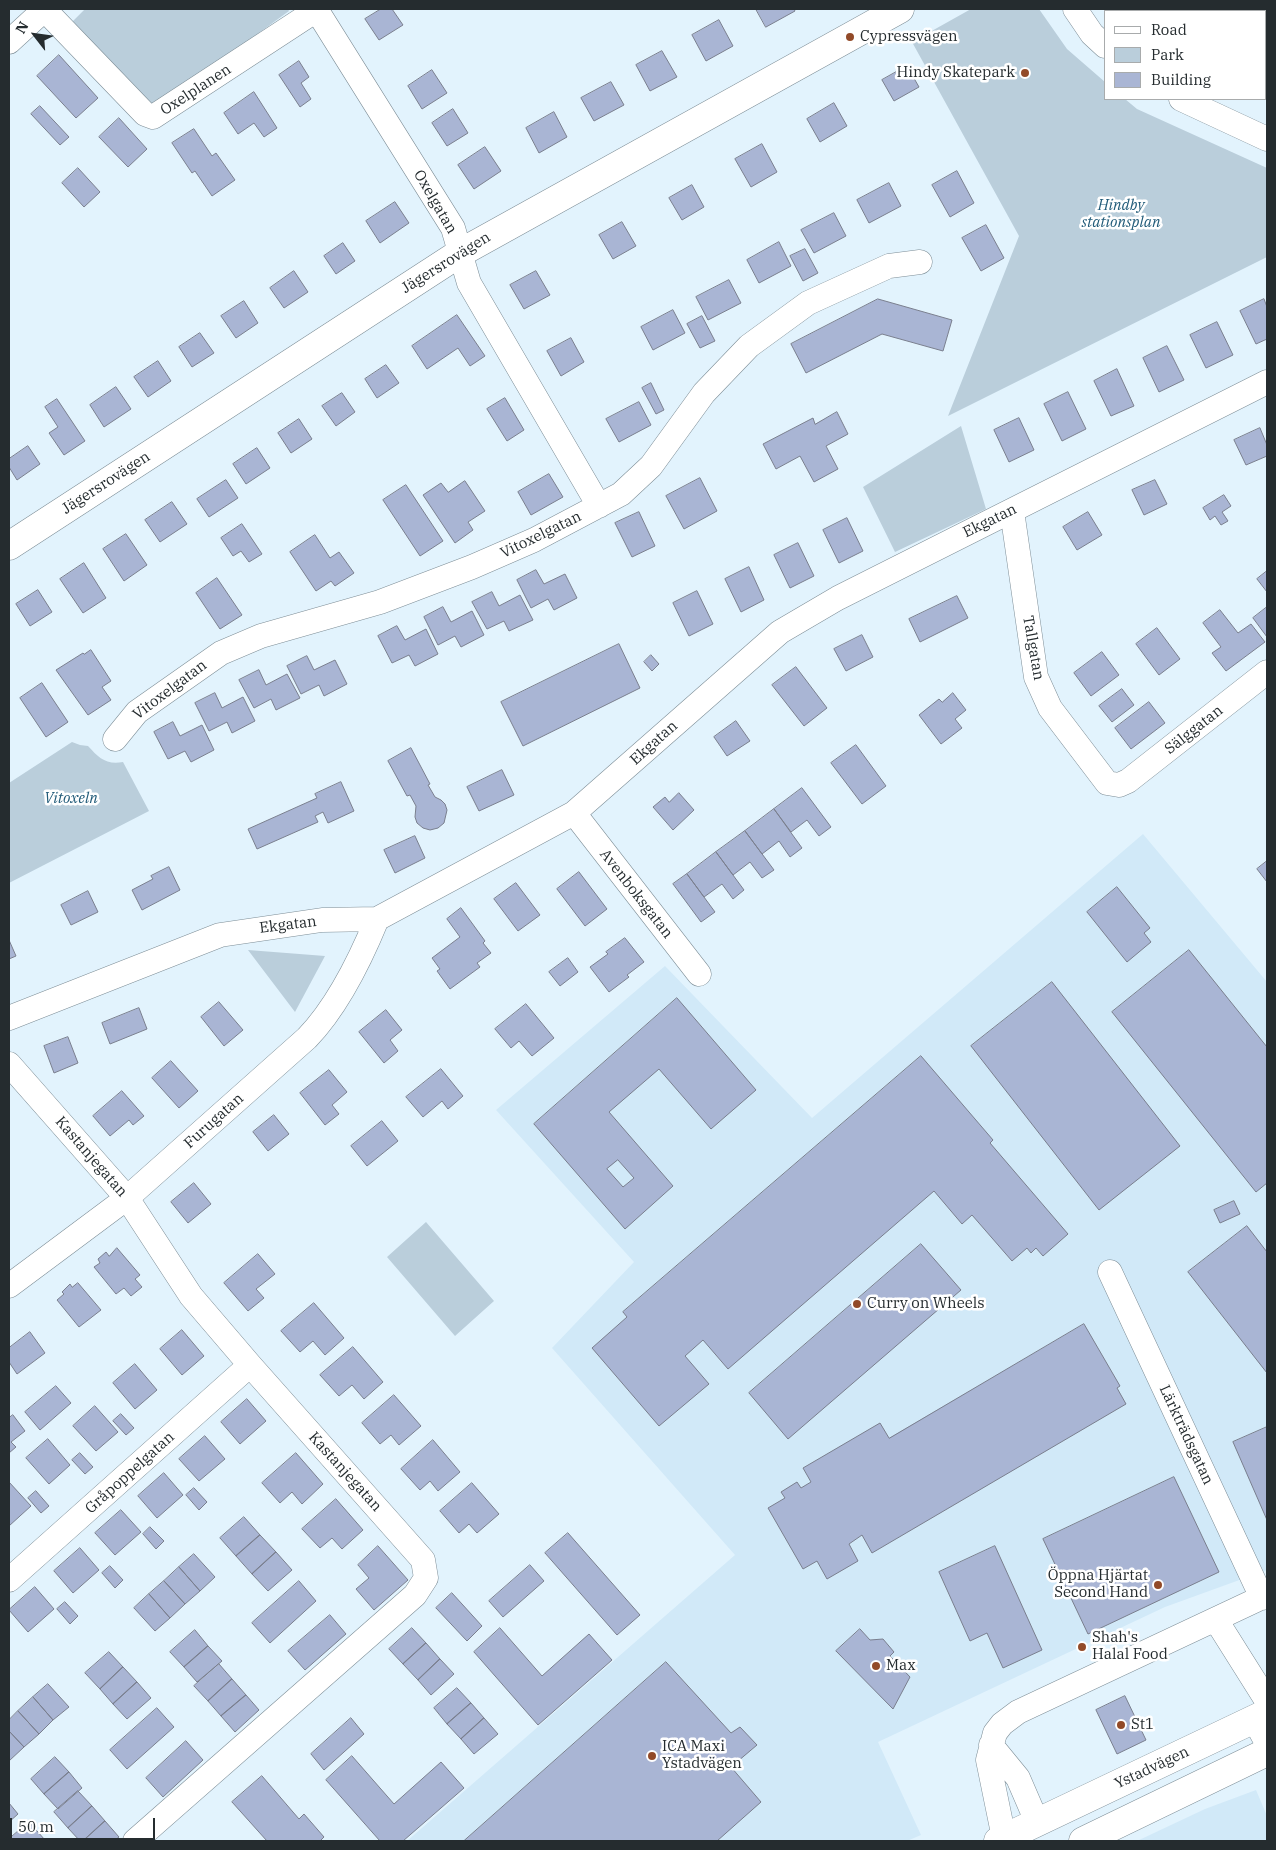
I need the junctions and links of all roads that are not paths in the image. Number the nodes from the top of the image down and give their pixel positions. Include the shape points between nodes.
1 (44, 9) edge
2 (317, 9) edge
3 (900, 9) edge
4 (1076, 9) edge
5 (9, 42) edge
6 (1104, 45) edge
7 (1183, 100) edge
8 (1267, 139) edge
9 (460, 253) junction
10 (920, 262) dead end
11 (1267, 382) edge
12 (599, 506) junction
13 (1012, 511) junction
14 (9, 546) edge
15 (1267, 672) edge
16 (115, 738) dead end
17 (1119, 785) joint
18 (574, 813) junction
19 (377, 918) junction
20 (699, 974) dead end
21 (9, 1018) edge
22 (9, 1064) edge
23 (127, 1198) junction
24 (1110, 1272) dead end
25 (9, 1286) edge
26 (250, 1365) junction
27 (9, 1580) edge
28 (1264, 1597) edge
29 (1216, 1620) junction
30 (1263, 1711) edge
31 (1267, 1743) edge
32 (991, 1745) junction
33 (1267, 1752) edge
34 (1017, 1836) edge
35 (135, 1841) edge
36 (1083, 1841) edge

1 - 2 street, Oxelplanen via 145,114 153,117
1 - 5 street
2 - 9 street, Oxelgatan via 453,228
3 - 9 street, Jägersrovägen
4 - 6 street via 1092,34
7 - 8 street
9 - 12 street, Oxelgatan via 469,283
9 - 14 street, Jägersrovägen
10 - 12 street, Vitoxelgatan via 889,266 808,303 749,346 704,393 651,466 621,494
11 - 13 street, Ekgatan
12 - 16 street, Vitoxelgatan via 472,568 380,602 261,636 221,653 137,712
13 - 17 street, Tallgatan via 1036,678 1050,708 1107,783
13 - 18 street, Ekgatan via 838,598 780,632
15 - 17 street, Sälggatan
18 - 19 street, Ekgatan
18 - 20 street, Avenboksgatan
19 - 21 street, Ekgatan via 322,920 220,935
19 - 23 street, Furugatan via 354,970 316,1030
22 - 23 street, Kastanjegatan
23 - 25 street, Furugatan
23 - 26 street, Kastanjegatan via 191,1296
24 - 28 street, Lärkträdsgatan
26 - 27 street, Gråpoppelgatan
26 - 35 street, Kastanjegatan via 423,1560 426,1578 415,1595
28 - 29 street
29 - 30 street
29 - 32 street via 1018,1712 1002,1724
30 - 31 street
30 - 34 street, Ystadvägen
32 - 34 street via 988,1760
32 - 34 street via 1018,1778
33 - 36 street

